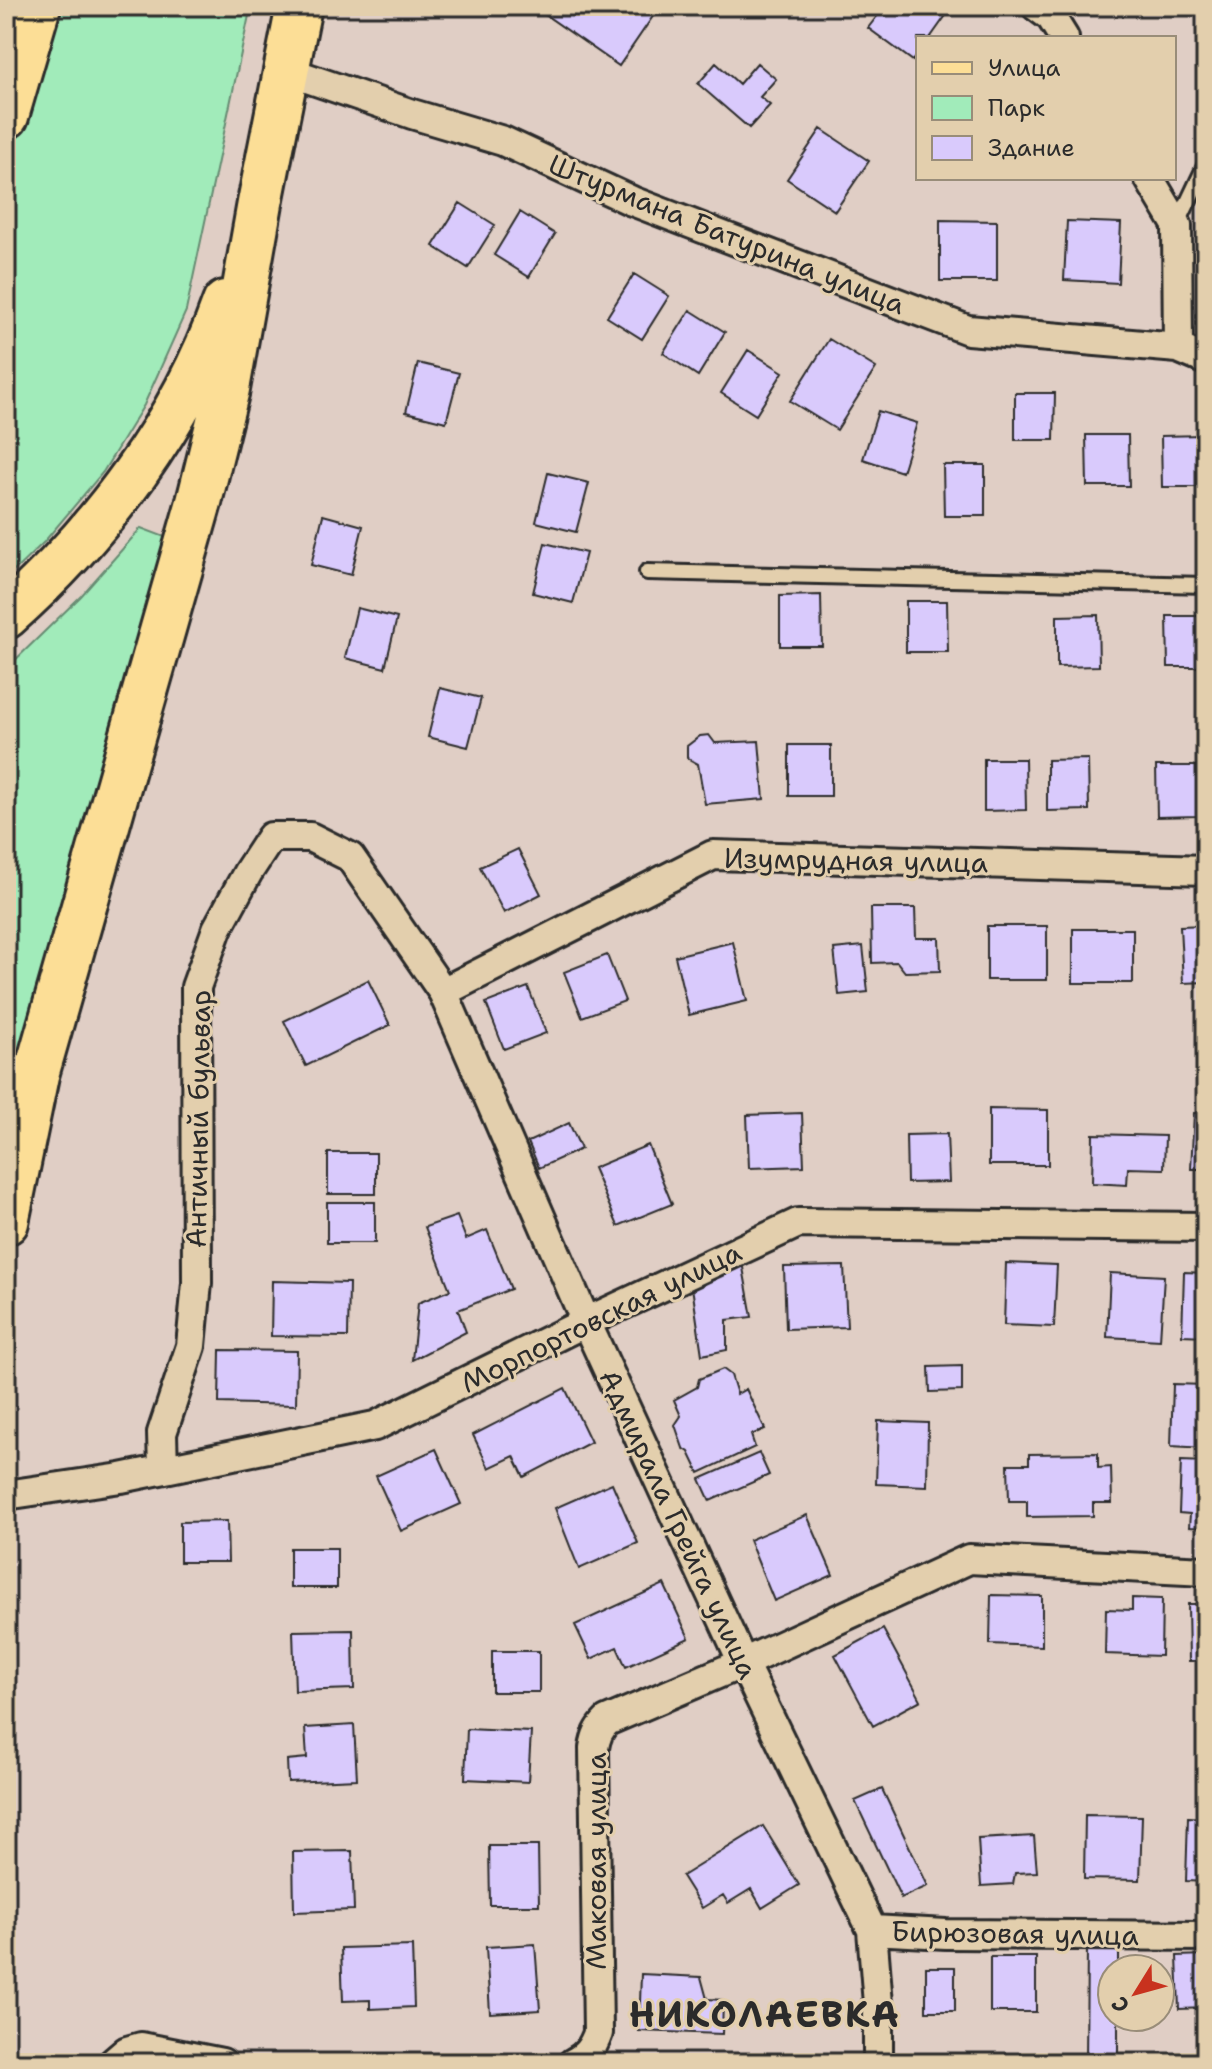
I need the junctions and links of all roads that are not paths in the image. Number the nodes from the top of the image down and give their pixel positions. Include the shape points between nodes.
1 (38, 6) edge
2 (299, 6) edge
3 (1036, 6) edge
4 (1063, 36) edge
5 (287, 71) junction
6 (6, 116) edge
7 (1206, 164) edge
8 (1150, 180) edge
9 (260, 203) junction
10 (1177, 225) junction
11 (1178, 348) junction
12 (1206, 360) edge
13 (647, 572) dead end
14 (1206, 585) edge
15 (6, 616) edge
16 (1206, 870) edge
17 (443, 992) junction
18 (6, 1222) edge
19 (1206, 1227) edge
20 (586, 1322) junction
21 (163, 1469) junction
22 (6, 1495) edge
23 (1206, 1571) edge
24 (743, 1663) junction
25 (872, 1930) junction
26 (1206, 1936) edge
27 (580, 2059) edge
28 (113, 2063) edge
29 (222, 2063) edge
30 (878, 2063) edge

1 - 6 main road
2 - 5 main road
3 - 4 street
5 - 9 main road
5 - 11 street, Штурмана Батурина улица via 503,141 632,201 968,330
7 - 10 lane
8 - 10 street
9 - 15 main road via 214,333 168,424 101,520
9 - 18 main road via 227,389 199,502 36,1075
10 - 11 street
11 - 12 street, Штурмана Батурина улица
13 - 14 lane
16 - 17 street, Изумрудная улица via 713,855
17 - 20 street, Адмирала Грейга улица
17 - 21 street, Античный бульвар via 350,857 310,837 271,837 217,929 196,987 197,1283 191,1346 162,1433
19 - 20 street, Морпортовская улица via 798,1223
20 - 21 street, Морпортовская улица via 375,1426
20 - 24 street, Адмирала Грейга улица
21 - 22 street, Морпортовская улица
23 - 24 street, Маковая улица via 969,1559
24 - 25 street, Адмирала Грейга улица
24 - 27 street, Маковая улица via 616,1717 596,1737 598,2033
25 - 26 street, Бирюзовая улица
25 - 30 street, Адмирала Грейга улица
28 - 29 street via 141,2047

